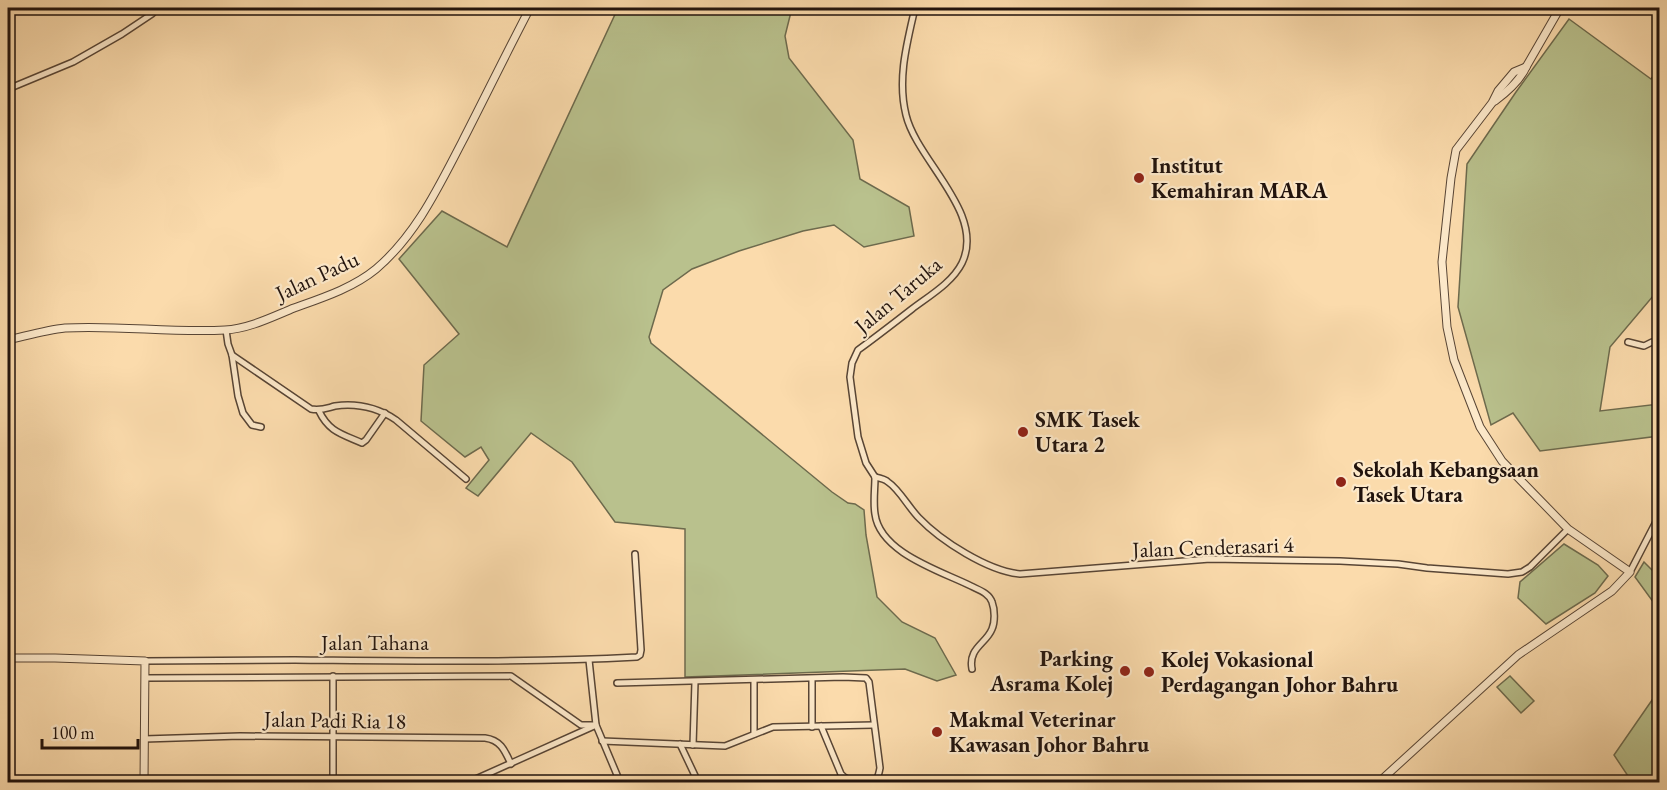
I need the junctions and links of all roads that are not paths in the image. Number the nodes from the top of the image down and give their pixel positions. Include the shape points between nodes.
1 (158, 8) edge
2 (530, 8) edge
3 (915, 8) edge
4 (1560, 8) edge
5 (1526, 67) junction
6 (8, 89) edge
7 (1492, 103) junction
8 (226, 330) junction
9 (8, 340) edge
10 (1628, 342) dead end
11 (1659, 343) edge
12 (232, 355) junction
13 (319, 411) junction
14 (385, 413) junction
15 (261, 427) dead end
16 (875, 477) junction
17 (466, 479) dead end
18 (1659, 514) edge
19 (1568, 529) junction
20 (635, 554) dead end
21 (1630, 572) junction
22 (8, 658) edge
23 (589, 660) junction
24 (145, 661) junction
25 (972, 669) dead end
26 (333, 676) junction
27 (145, 678) junction
28 (812, 679) junction
29 (754, 680) junction
30 (695, 682) junction
31 (617, 683) dead end
32 (874, 724) junction
33 (596, 725) junction
34 (821, 726) junction
35 (812, 727) junction
36 (754, 734) junction
37 (333, 737) junction
38 (144, 739) junction
39 (602, 741) junction
40 (680, 744) junction
41 (693, 745) junction
42 (512, 764) junction
43 (144, 783) edge
44 (333, 783) edge
45 (469, 783) edge
46 (621, 783) edge
47 (698, 783) edge
48 (1379, 783) edge

1 - 6 street via 73,62
2 - 8 street, Jalan Padu via 426,210 376,269 320,299
3 - 16 street, Jalan Taruka via 903,67 905,114 911,132 960,212 967,243 962,263 945,284 858,350 852,363 850,377 858,437
4 - 5 street
5 - 7 street via 1522,76
5 - 7 street via 1514,72
7 - 19 street via 1456,150 1442,254 1447,327 1454,360 1481,430 1502,461
8 - 9 street, Jalan Padu via 65,328
8 - 12 street
10 - 11 street via 1644,346
12 - 13 street via 304,405
12 - 15 street via 243,413 252,425
13 - 14 street via 350,406
13 - 14 street via 325,423 362,443
14 - 17 street
16 - 19 street, Jalan Cenderasari 4 via 889,482 932,530 977,560 1020,574 1221,560 1375,563 1508,574 1530,567
16 - 25 street via 874,515 890,542 921,564 950,575 991,599 992,630 978,646
18 - 21 street
19 - 21 street
20 - 23 street, Jalan Tahana via 640,655
21 - 48 street via 1612,591 1518,655
22 - 24 street, Jalan Tahana
23 - 24 street, Jalan Tahana
23 - 33 street
24 - 27 street
26 - 27 street
26 - 33 street via 511,676 581,725
26 - 37 street
27 - 38 street
28 - 29 street
28 - 32 street via 867,679
28 - 35 street
29 - 30 street
29 - 36 street
30 - 31 street
30 - 41 street
32 - 34 street
32 - 34 street via 880,768 871,782 856,782 841,774
33 - 39 street
33 - 42 street
34 - 35 street
35 - 36 street via 773,727
36 - 41 street via 725,747
37 - 38 street, Jalan Padi Ria 18
37 - 42 street, Jalan Padi Ria 18 via 490,739 502,746
37 - 44 street
38 - 43 street
39 - 40 street
39 - 46 street
40 - 41 street
40 - 47 street
42 - 45 street

